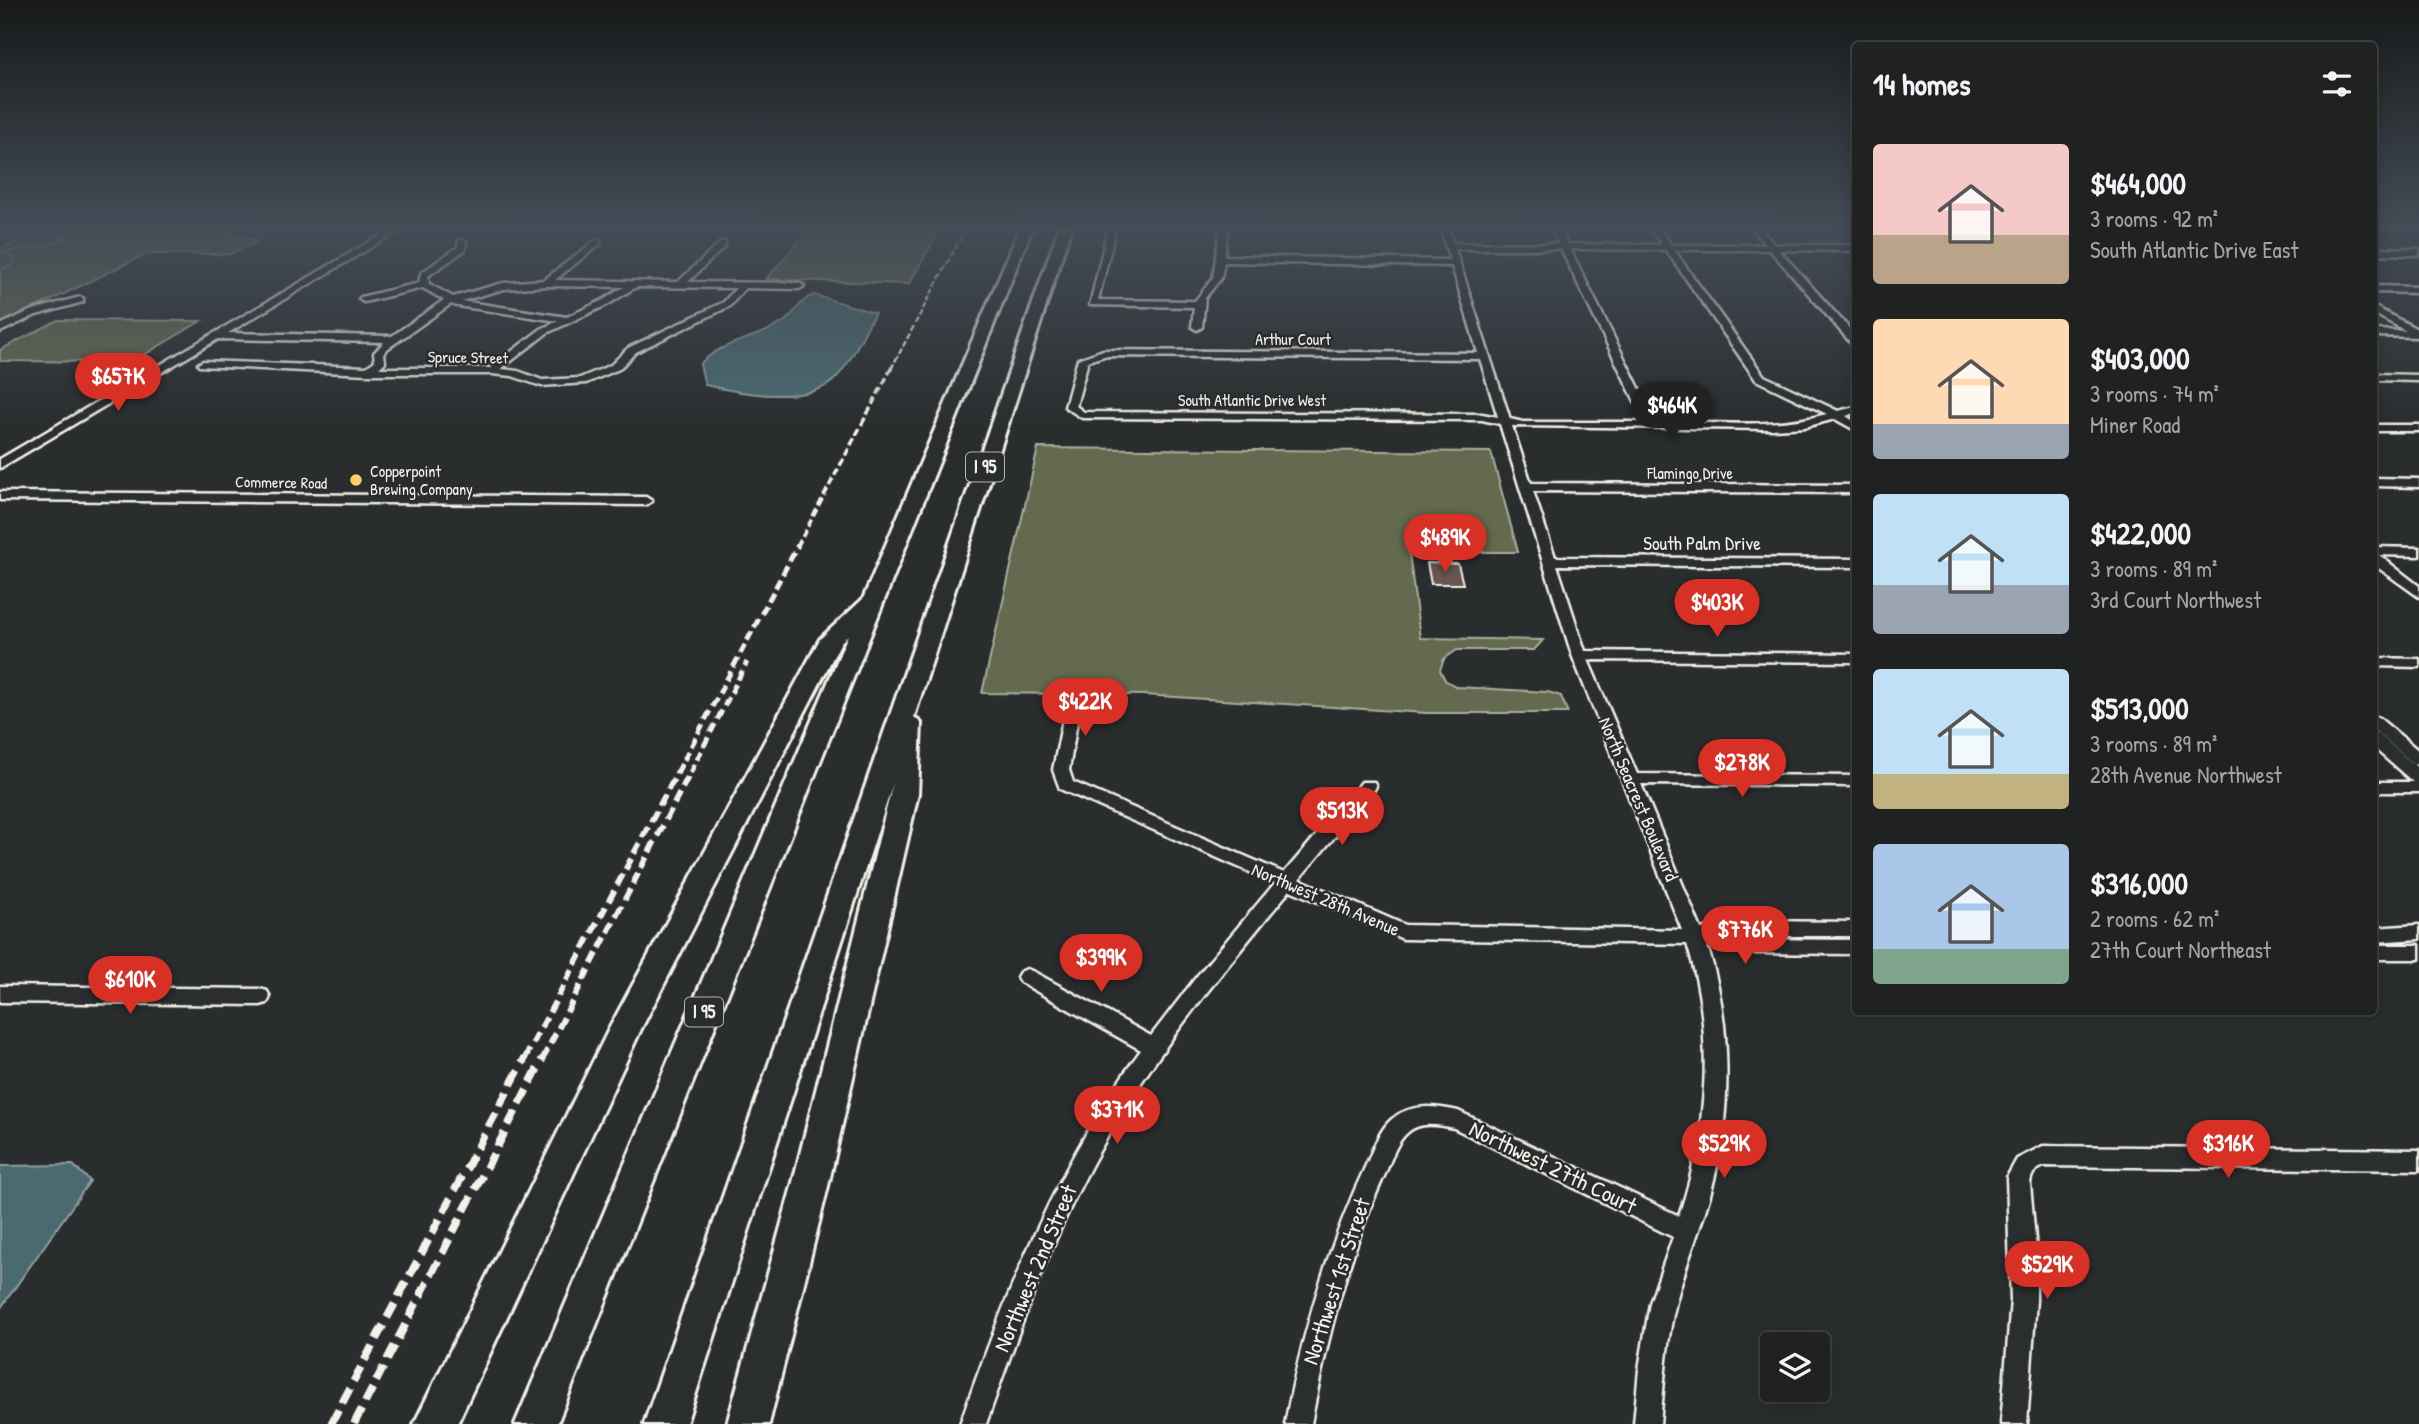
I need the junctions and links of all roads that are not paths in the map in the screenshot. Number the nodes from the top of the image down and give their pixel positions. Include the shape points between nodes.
1 (287, 294) edge
2 (383, 294) edge
3 (444, 294) edge
4 (469, 294) edge
5 (618, 294) edge
6 (735, 294) edge
7 (998, 294) edge
8 (1043, 294) edge
9 (1095, 294) edge
10 (1206, 294) edge
11 (1465, 294) edge
12 (1588, 294) edge
13 (1701, 294) edge
14 (1814, 294) edge
15 (364, 299) dead end
16 (453, 299) junction
17 (80, 300) dead end
18 (1199, 304) junction
19 (2377, 311) edge
20 (565, 319) junction
21 (1197, 327) dead end
22 (0, 329) edge
23 (2377, 333) edge
24 (220, 334) junction
25 (2419, 334) edge
26 (396, 337) junction
27 (1852, 338) edge
28 (1102, 354) joint
29 (1484, 356) junction
30 (203, 363) dead end
31 (367, 371) junction
32 (492, 371) junction
33 (2377, 377) edge
34 (2419, 378) edge
35 (1852, 411) edge
36 (1837, 415) junction
37 (1852, 419) edge
38 (1505, 421) junction
39 (1652, 425) junction
40 (1852, 425) edge
41 (2377, 428) edge
42 (2419, 428) edge
43 (0, 464) edge
44 (2377, 482) edge
45 (2419, 483) edge
46 (1525, 487) junction
47 (1852, 489) edge
48 (0, 496) edge
49 (646, 501) dead end
50 (2377, 551) edge
51 (2419, 552) edge
52 (2377, 560) edge
53 (1548, 561) junction
54 (1852, 563) edge
55 (2419, 593) edge
56 (871, 600) junction
57 (1579, 655) junction
58 (1852, 658) edge
59 (2377, 662) edge
60 (2419, 663) edge
61 (911, 690) junction
62 (1073, 697) dead end
63 (2377, 724) edge
64 (2377, 741) edge
65 (2419, 760) edge
66 (2419, 778) edge
67 (1630, 779) junction
68 (1852, 781) edge
69 (1368, 786) dead end
70 (2377, 787) edge
71 (2419, 787) edge
72 (1287, 883) junction
73 (1852, 929) edge
74 (2419, 932) edge
75 (2377, 934) edge
76 (1695, 937) junction
77 (1852, 947) edge
78 (2377, 952) edge
79 (2419, 952) edge
80 (1027, 978) dead end
81 (0, 994) edge
82 (260, 997) dead end
83 (1154, 1047) junction
84 (1418, 1117) joint
85 (2419, 1160) edge
86 (1685, 1231) junction
87 (435, 1424) edge
88 (536, 1424) edge
89 (665, 1424) edge
90 (748, 1424) edge
91 (973, 1424) edge
92 (1298, 1424) edge
93 (1647, 1424) edge
94 (2014, 1424) edge

1 - 24 street
2 - 15 street
3 - 16 street
4 - 16 street
5 - 20 street
6 - 32 street, Spruce Street via 727,304 632,350 601,375 560,384
7 - 56 highway, I 95
8 - 61 highway, I 95
9 - 18 street via 1093,303
10 - 18 street
11 - 29 street, North Seacrest Boulevard
12 - 39 street
13 - 36 street via 1760,378
14 - 27 street
16 - 20 street via 487,309
16 - 26 street
17 - 22 street via 33,313
18 - 21 street
19 - 25 street
20 - 32 street
23 - 25 street
24 - 26 street
24 - 43 street
26 - 31 street via 380,350 380,362
28 - 29 street, Arthur Court
28 - 38 street, South Atlantic Drive West via 1083,359 1070,408 1082,415 1482,417
29 - 38 street, North Seacrest Boulevard
30 - 31 street, Spruce Street
31 - 32 street, Spruce Street
33 - 34 street
35 - 36 street
36 - 37 street
36 - 39 street via 1784,426
36 - 40 street
38 - 39 street via 1523,425
38 - 46 street, North Seacrest Boulevard
41 - 42 street
44 - 45 street
46 - 47 street, Flamingo Drive
46 - 53 street, North Seacrest Boulevard
48 - 49 street, Commerce Road
50 - 51 street
52 - 55 street
53 - 54 street, South Palm Drive
53 - 57 street, North Seacrest Boulevard
56 - 87 highway via 831,639 653,974
56 - 88 highway, I 95
57 - 58 street
57 - 67 street, North Seacrest Boulevard
59 - 60 street
61 - 89 highway, I 95
61 - 90 highway via 905,794
62 - 72 street, Northwest 28th Avenue via 1062,778 1075,791
63 - 65 street
64 - 66 street
67 - 68 street
67 - 76 street, North Seacrest Boulevard
69 - 72 street, Northwest 2nd Street
70 - 71 street
72 - 76 street, Northwest 28th Avenue via 1416,934
72 - 83 street, Northwest 2nd Street
73 - 76 street via 1739,928
74 - 75 street
76 - 77 street via 1746,946
76 - 86 street, North Seacrest Boulevard via 1712,1008 1716,1078 1710,1140
78 - 79 street
80 - 83 street
81 - 82 street
83 - 91 street, Northwest 2nd Street via 1114,1107 1039,1249
84 - 86 street, Northwest 27th Court via 1458,1120
84 - 92 street, Northwest 1st Street via 1394,1132 1339,1256
85 - 94 street via 2043,1156 2029,1161 2018,1183 2024,1320
86 - 93 street, North Seacrest Boulevard via 1663,1303

